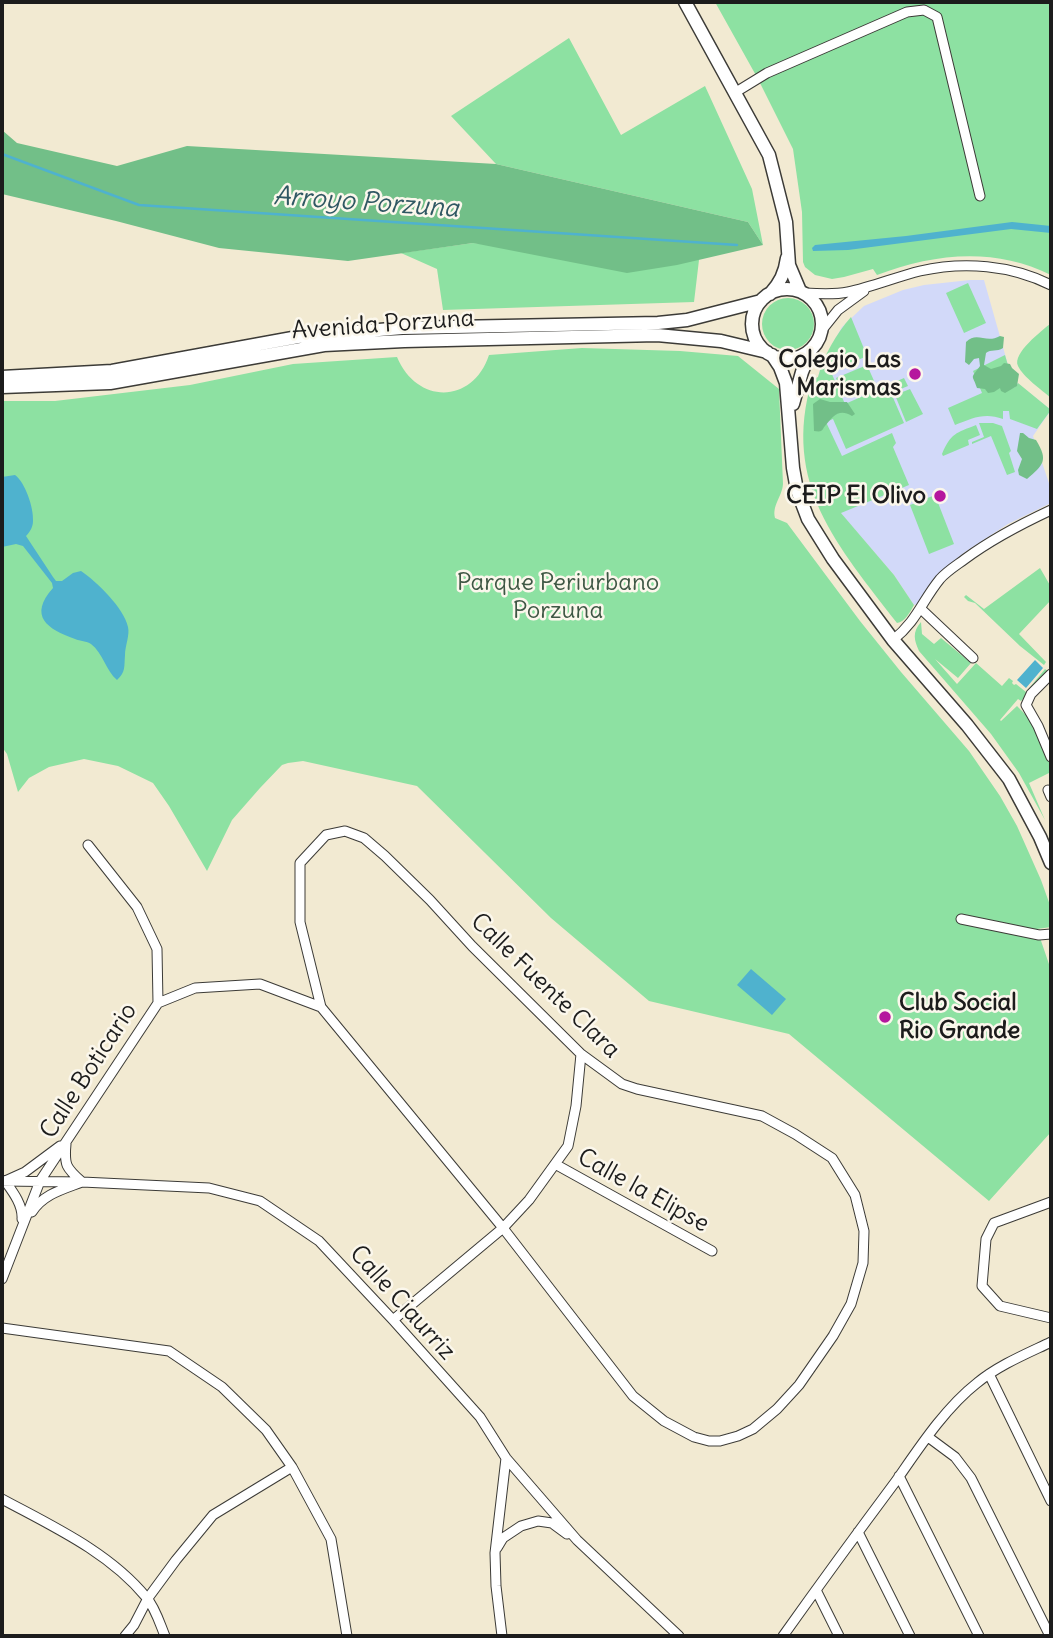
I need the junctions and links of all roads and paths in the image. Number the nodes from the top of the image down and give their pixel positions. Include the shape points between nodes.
1 (685, 2) edge
2 (736, 92) junction
3 (980, 196) dead end
4 (788, 251) junction
5 (874, 285) junction
6 (1051, 285) edge
7 (802, 292) junction
8 (765, 297) junction
9 (822, 330) junction
10 (811, 349) junction
11 (769, 354) junction
12 (2, 377) edge
13 (2, 387) edge
14 (790, 418) junction
15 (1051, 510) edge
16 (921, 609) junction
17 (893, 640) junction
18 (973, 658) dead end
19 (1051, 674) edge
20 (1051, 757) edge
21 (88, 845) dead end
22 (1050, 855) edge
23 (961, 919) dead end
24 (1051, 934) edge
25 (158, 1003) junction
26 (321, 1007) junction
27 (581, 1055) junction
28 (66, 1141) junction
29 (555, 1164) junction
30 (4, 1181) edge
31 (40, 1181) junction
32 (82, 1182) junction
33 (1051, 1202) edge
34 (21, 1228) junction
35 (503, 1228) junction
36 (712, 1251) dead end
37 (2, 1279) edge
38 (1051, 1318) edge
39 (393, 1320) junction
40 (2, 1328) edge
41 (1051, 1342) edge
42 (989, 1374) junction
43 (929, 1437) junction
44 (506, 1458) junction
45 (292, 1467) junction
46 (899, 1476) junction
47 (2, 1499) edge
48 (1051, 1501) edge
49 (858, 1532) junction
50 (577, 1540) junction
51 (495, 1553) junction
52 (816, 1590) junction
53 (148, 1598) junction
54 (125, 1636) edge
55 (165, 1636) edge
56 (347, 1636) edge
57 (502, 1636) edge
58 (679, 1636) edge
59 (783, 1636) edge
60 (839, 1636) edge
61 (910, 1636) edge
62 (979, 1636) edge
63 (1050, 1636) edge

1 - 2 street
2 - 3 street via 767,73 906,12 924,10 937,17
2 - 4 street via 769,155 786,222
4 - 7 street via 789,265
4 - 8 street via 783,276
5 - 6 street via 927,270 970,266 1009,270
5 - 7 street via 840,293
5 - 9 street via 845,303
7 - 8 street via 779,290
7 - 9 street via 819,309
8 - 11 street via 753,316 753,332
8 - 12 street, Avenida Porzuna via 688,320 402,328 298,337 112,371
9 - 10 street
10 - 11 street via 792,358
10 - 14 street
11 - 13 street, Avenida Porzuna via 721,341 657,335 404,341 324,345 110,383
11 - 14 street via 786,383
14 - 17 street via 793,468 808,519
15 - 16 street via 988,543 946,573
16 - 17 street
16 - 18 street
17 - 22 street via 998,765
19 - 20 street via 1026,705
21 - 25 street via 137,907 157,949
23 - 24 street
25 - 26 street, Calle Boticario via 195,988 260,984
25 - 28 street, Calle Boticario
26 - 27 street, Calle Fuente Clara via 300,922 300,863 326,835 345,831 364,838 385,856
26 - 35 street, Calle Fuente Clara
27 - 29 street via 568,1146
27 - 35 street, Calle Fuente Clara via 622,1084 762,1116 832,1158 855,1195 864,1230 863,1263 851,1304 834,1336 777,1409 753,1429 709,1441 664,1421 633,1396
28 - 30 street via 25,1172
28 - 31 street, Calle Boticario
28 - 32 street via 68,1169
29 - 35 street
29 - 36 street, Calle la Elipse
30 - 31 street, Calle Ciaurriz
30 - 34 street via 23,1212
31 - 32 street, Calle Ciaurriz
31 - 34 street, Calle Boticario
32 - 34 street via 36,1205
32 - 39 street, Calle Ciaurriz via 209,1188 260,1201 319,1241
33 - 38 street via 994,1223 985,1239 982,1286 1000,1306
34 - 37 street, Calle Boticario
35 - 39 street
39 - 44 street, Calle Ciaurriz via 480,1417
40 - 45 street via 169,1350 222,1387 266,1430
41 - 42 street
42 - 43 street via 964,1395
42 - 48 street
43 - 46 street
43 - 63 street via 955,1457 971,1478
44 - 50 street, Calle Ciaurriz
44 - 51 street
45 - 53 street via 213,1515
45 - 56 street via 331,1539
46 - 49 street
46 - 62 street
47 - 53 street via 110,1562
49 - 52 street
49 - 61 street
50 - 51 street via 538,1521 521,1525 503,1538
50 - 58 street, Calle Ciaurriz
51 - 57 street
52 - 59 street
52 - 60 street
53 - 54 street
53 - 55 street

